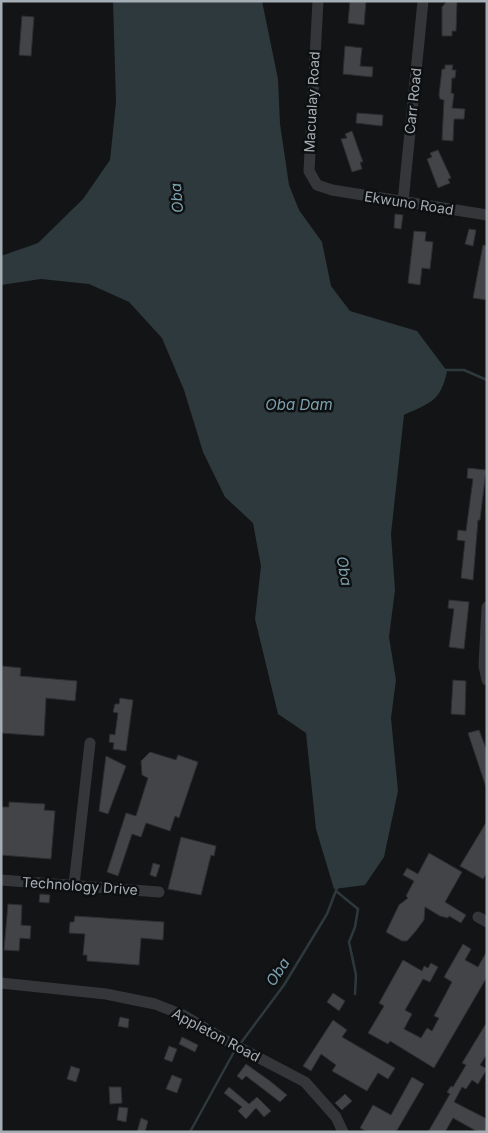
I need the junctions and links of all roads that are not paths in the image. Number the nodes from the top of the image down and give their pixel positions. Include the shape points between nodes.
1 (318, 1) edge
2 (424, 1) edge
3 (332, 190) joint
4 (403, 202) junction
5 (487, 215) edge
6 (487, 606) edge
7 (487, 680) edge
8 (90, 743) dead end
9 (1, 880) edge
10 (74, 885) junction
11 (159, 892) dead end
12 (1, 982) edge
13 (343, 1132) edge

1 - 3 street, Macualay Road via 309,171 316,185
2 - 4 street, Carr Road
3 - 4 street, Ekwuno Road
4 - 5 street, Ekwuno Road
6 - 7 street via 484,666
8 - 10 street
9 - 10 street, Technology Drive
10 - 11 street, Technology Drive
12 - 13 street, Appleton Road via 106,994 155,1004 183,1015 305,1082 336,1117

